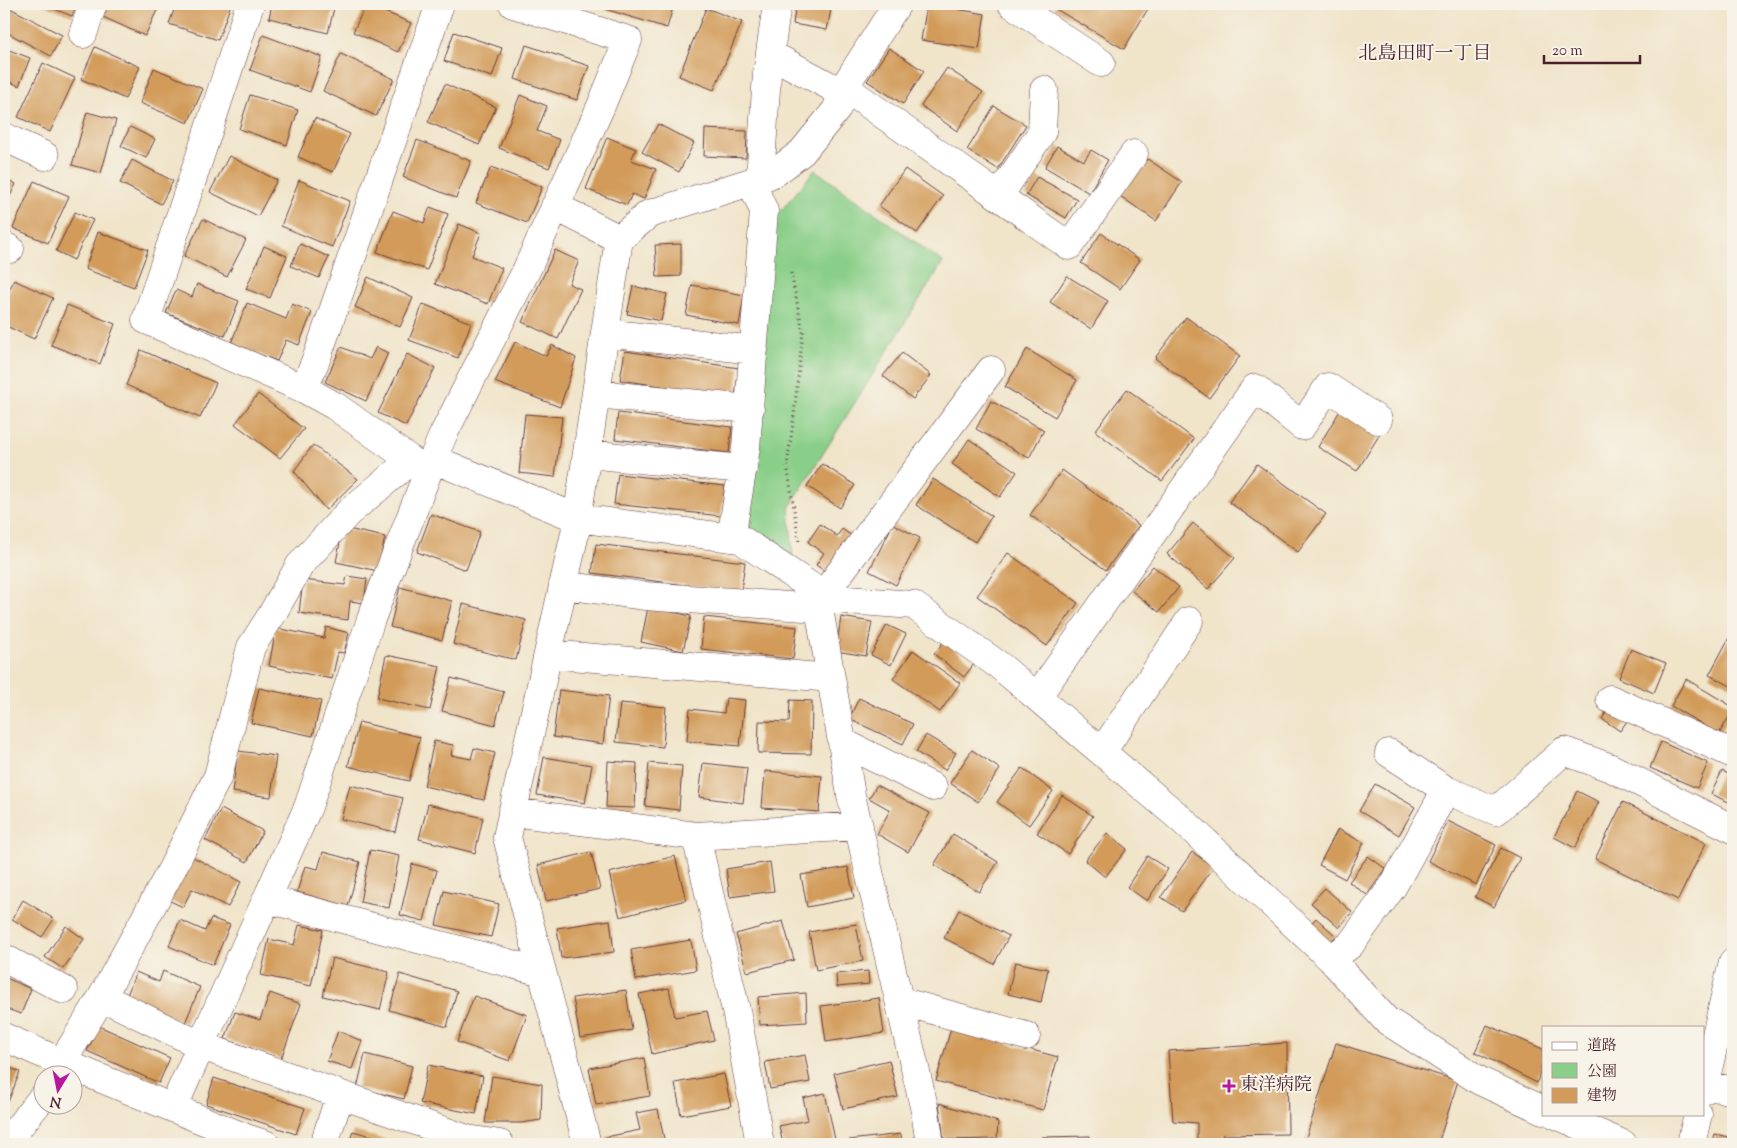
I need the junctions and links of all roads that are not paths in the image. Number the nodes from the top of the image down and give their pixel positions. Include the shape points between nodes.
1 (93, 4) edge
2 (250, 4) edge
3 (440, 4) edge
4 (513, 4) edge
5 (777, 4) edge
6 (897, 4) edge
7 (1012, 4) edge
8 (83, 34) dead end
9 (770, 54) junction
10 (1101, 63) dead end
11 (843, 90) junction
12 (1044, 90) dead end
13 (4, 137) edge
14 (1134, 154) dead end
15 (45, 156) dead end
16 (755, 180) junction
17 (999, 196) junction
18 (556, 206) junction
19 (619, 240) junction
20 (605, 333) junction
21 (754, 350) junction
22 (991, 370) dead end
23 (304, 389) junction
24 (596, 394) junction
25 (750, 409) junction
26 (1378, 420) dead end
27 (587, 454) junction
28 (424, 464) junction
29 (743, 469) junction
30 (577, 518) junction
31 (731, 538) junction
32 (563, 585) junction
33 (814, 596) junction
34 (1190, 621) dead end
35 (548, 654) junction
36 (831, 678) junction
37 (1037, 697) junction
38 (1610, 699) dead end
39 (842, 742) junction
40 (1102, 752) junction
41 (1389, 753) dead end
42 (1733, 754) edge
43 (933, 787) dead end
44 (1446, 790) junction
45 (512, 812) junction
46 (859, 826) junction
47 (1733, 830) edge
48 (696, 836) junction
49 (268, 898) junction
50 (4, 958) edge
51 (1331, 959) junction
52 (1733, 962) edge
53 (542, 972) junction
54 (64, 990) dead end
55 (102, 997) junction
56 (900, 1001) junction
57 (1026, 1036) dead end
58 (4, 1037) edge
59 (202, 1046) junction
60 (59, 1066) edge
61 (64, 1066) edge
62 (82, 1075) edge
63 (1704, 1088) edge
64 (1733, 1091) edge
65 (340, 1095) junction
66 (173, 1108) junction
67 (32, 1109) edge
68 (1542, 1110) edge
69 (1559, 1116) edge
70 (1698, 1116) edge
71 (8, 1136) edge
72 (466, 1142) edge
73 (265, 1144) edge
74 (324, 1144) edge
75 (500, 1144) edge
76 (587, 1144) edge
77 (760, 1144) edge
78 (930, 1144) edge
79 (1623, 1144) edge
80 (1691, 1144) edge

1 - 8 street
2 - 23 street via 146,320
3 - 23 street
4 - 18 street via 628,40
5 - 9 street
6 - 11 street
7 - 10 street
9 - 11 street
9 - 16 street
11 - 16 street via 837,109 802,152 776,172
11 - 17 street
12 - 17 street via 1042,132
13 - 15 street
14 - 17 street via 1069,246
16 - 19 street via 649,214
16 - 21 street via 764,211
18 - 19 street
18 - 28 street via 443,435
19 - 20 street
20 - 21 street
20 - 24 street
21 - 25 street
22 - 33 street
23 - 28 street
24 - 25 street
24 - 27 street
25 - 29 street
26 - 37 street via 1328,387 1302,426 1255,388
27 - 29 street
27 - 30 street
28 - 30 street
28 - 49 street via 308,807
28 - 55 street via 348,513 300,565 251,647 218,776
29 - 31 street
30 - 31 street
30 - 32 street
31 - 33 street via 740,539
32 - 33 street via 644,596
32 - 35 street
33 - 36 street
33 - 37 street via 913,605 1000,666
34 - 40 street
35 - 36 street
35 - 45 street
36 - 39 street
37 - 40 street
38 - 42 street
39 - 43 street
39 - 46 street
40 - 51 street via 1181,819
41 - 44 street
44 - 47 street via 1496,811 1564,751 1611,768
44 - 51 street via 1394,886 1350,945
45 - 48 street
45 - 53 street via 507,837
46 - 48 street
46 - 56 street
48 - 77 street via 737,1015
49 - 53 street
49 - 59 street
50 - 54 street
51 - 68 street via 1386,1020 1480,1081
52 - 63 street
53 - 76 street
55 - 59 street
55 - 61 street
56 - 57 street
56 - 78 street
58 - 60 street
59 - 65 street
59 - 66 street
62 - 66 street
63 - 64 street
65 - 72 street
65 - 74 street
66 - 73 street
67 - 71 street
69 - 79 street
70 - 80 street
72 - 75 street

